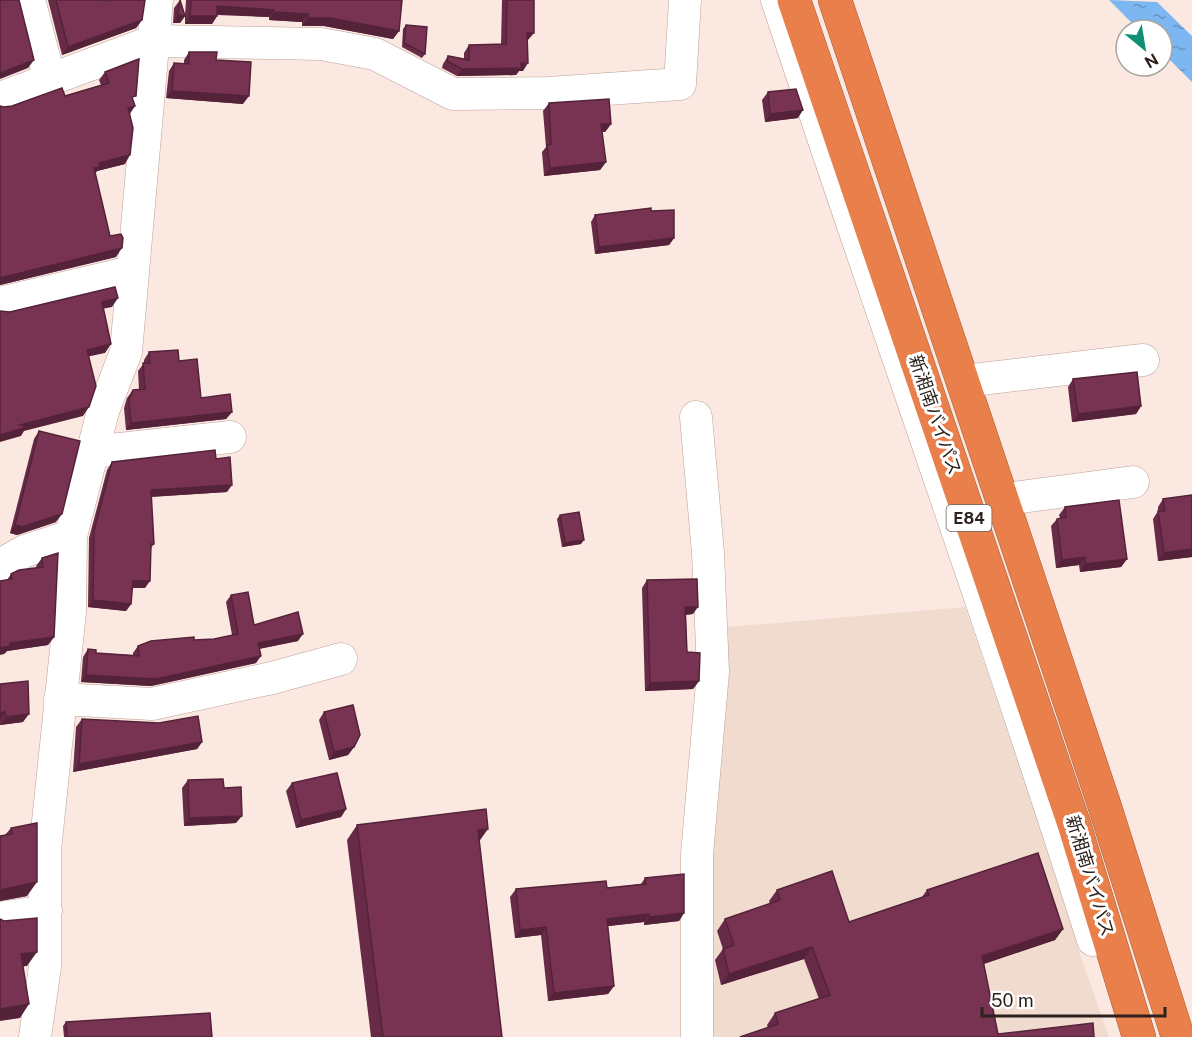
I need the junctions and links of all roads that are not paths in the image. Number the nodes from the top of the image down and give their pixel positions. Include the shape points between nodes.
1 (28, 0) edge
2 (157, 0) edge
3 (685, 0) edge
4 (777, 0) edge
5 (794, 0) edge
6 (835, 0) edge
7 (845, 0) edge
8 (154, 41) junction
9 (50, 80) junction
10 (0, 98) edge
11 (131, 272) junction
12 (0, 303) edge
13 (1143, 360) dead end
14 (973, 380) junction
15 (696, 417) dead end
16 (230, 437) dead end
17 (92, 452) junction
18 (1133, 482) dead end
19 (1014, 498) junction
20 (71, 536) junction
21 (0, 564) edge
22 (341, 659) dead end
23 (60, 699) junction
24 (46, 910) junction
25 (0, 918) edge
26 (35, 1037) edge
27 (697, 1037) edge
28 (1124, 1037) edge
29 (1139, 1037) edge
30 (1178, 1037) edge
31 (1188, 1037) edge

1 - 9 street
2 - 8 street
3 - 8 street via 680,84 549,93 453,94 375,54 321,44
4 - 28 street via 1045,791
5 - 29 highway, 新湘南バイパス / E84 via 1074,824
6 - 30 highway, 新湘南バイパス / E84
7 - 14 street
8 - 9 street
8 - 11 street
9 - 10 street
11 - 12 street
11 - 17 street via 126,352
13 - 14 street
14 - 19 street
15 - 27 street via 708,553 712,672 697,854
16 - 17 street
17 - 20 street
18 - 19 street
19 - 31 street
20 - 21 street
20 - 23 street via 70,612
22 - 23 street via 152,704
23 - 24 street via 45,850
24 - 25 street
24 - 26 street via 45,967

